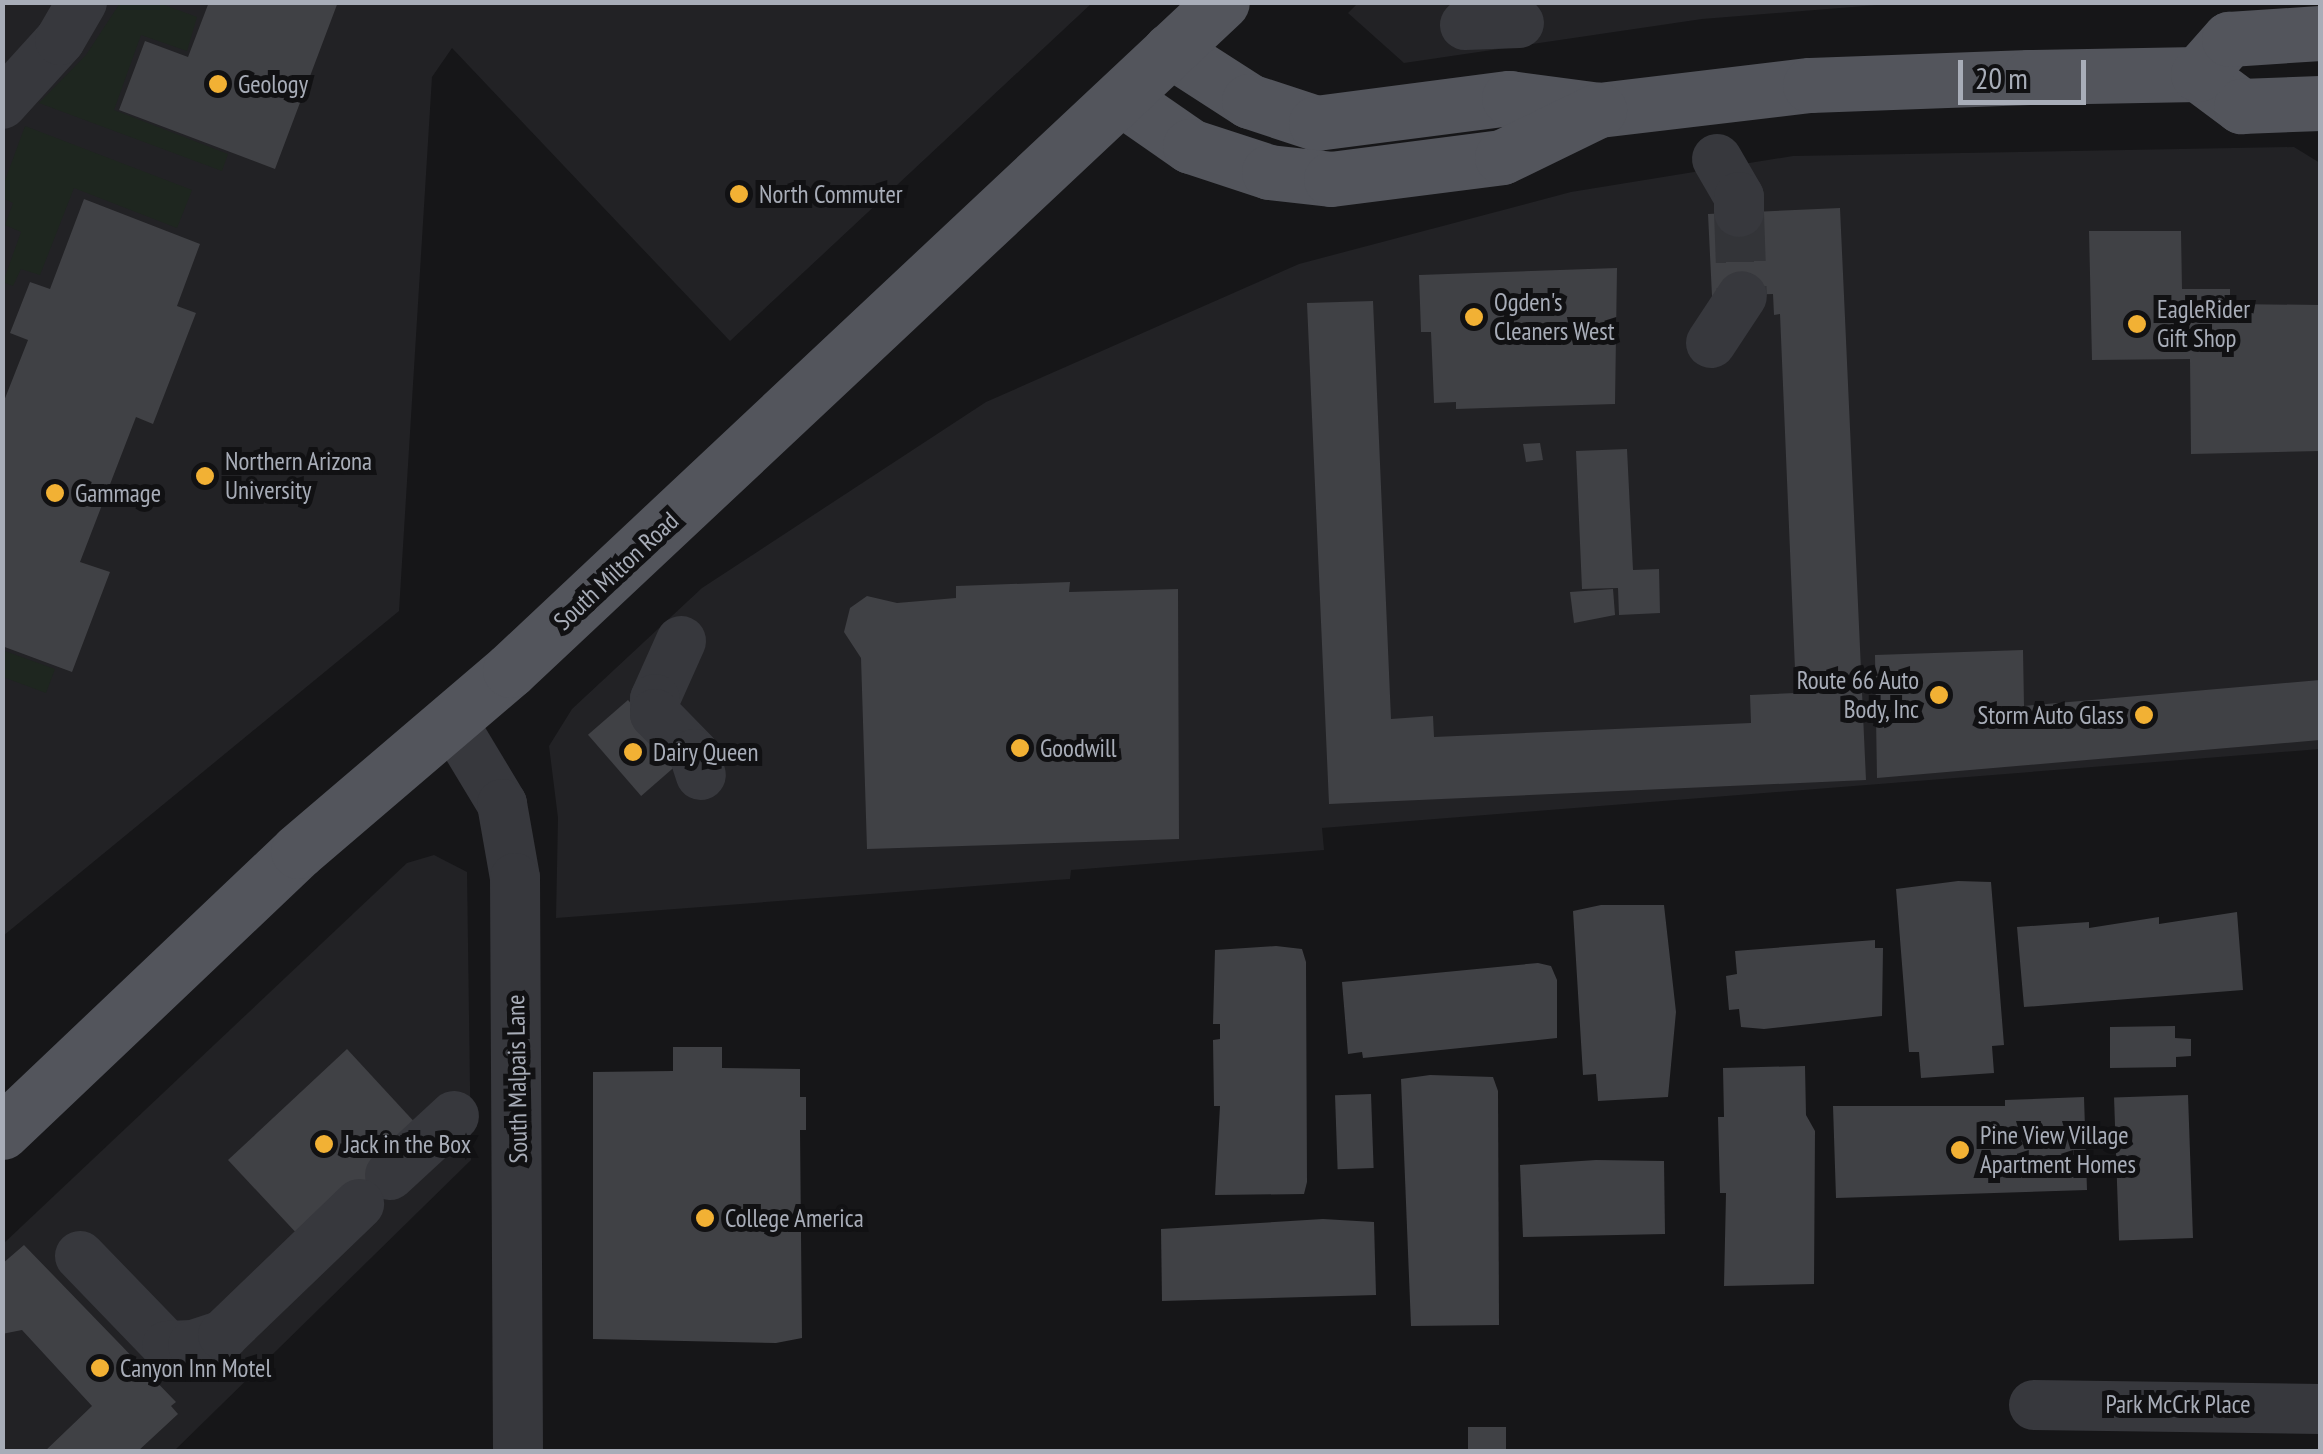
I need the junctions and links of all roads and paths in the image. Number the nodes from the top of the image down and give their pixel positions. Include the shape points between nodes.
1 (82, 2) edge
2 (1222, 2) edge
3 (1462, 12) edge
4 (1518, 23) dead end
5 (2320, 32) edge
6 (1170, 50) junction
7 (2198, 74) junction
8 (1120, 98) junction
9 (2320, 102) edge
10 (2, 104) edge
11 (1599, 110) junction
12 (1718, 160) dead end
13 (1739, 212) tunnel mouth
14 (1742, 296) tunnel mouth
15 (1710, 343) dead end
16 (680, 640) dead end
17 (452, 722) junction
18 (701, 775) dead end
19 (454, 1116) dead end
20 (2, 1132) edge
21 (80, 1256) dead end
22 (2034, 1405) dead end
23 (2320, 1409) edge
24 (518, 1452) edge

1 - 10 street via 60,40
2 - 6 main road, South Milton Road
3 - 4 street
5 - 7 main road via 2229,39
6 - 8 main road, South Milton Road
6 - 11 main road via 1248,101 1316,123 1509,98
7 - 9 main road via 2240,106
7 - 11 main road via 1810,85
8 - 11 main road via 1190,146 1269,172 1331,179 1502,157
8 - 17 main road, South Milton Road
12 - 13 street via 1739,197
14 - 15 street
16 - 18 street via 655,714 694,754
17 - 20 main road, South Milton Road via 298,851
17 - 24 street, South Malpais Lane via 502,804 514,878
19 - 21 street via 223,1335 167,1346
22 - 23 street, Park McCrk Place

